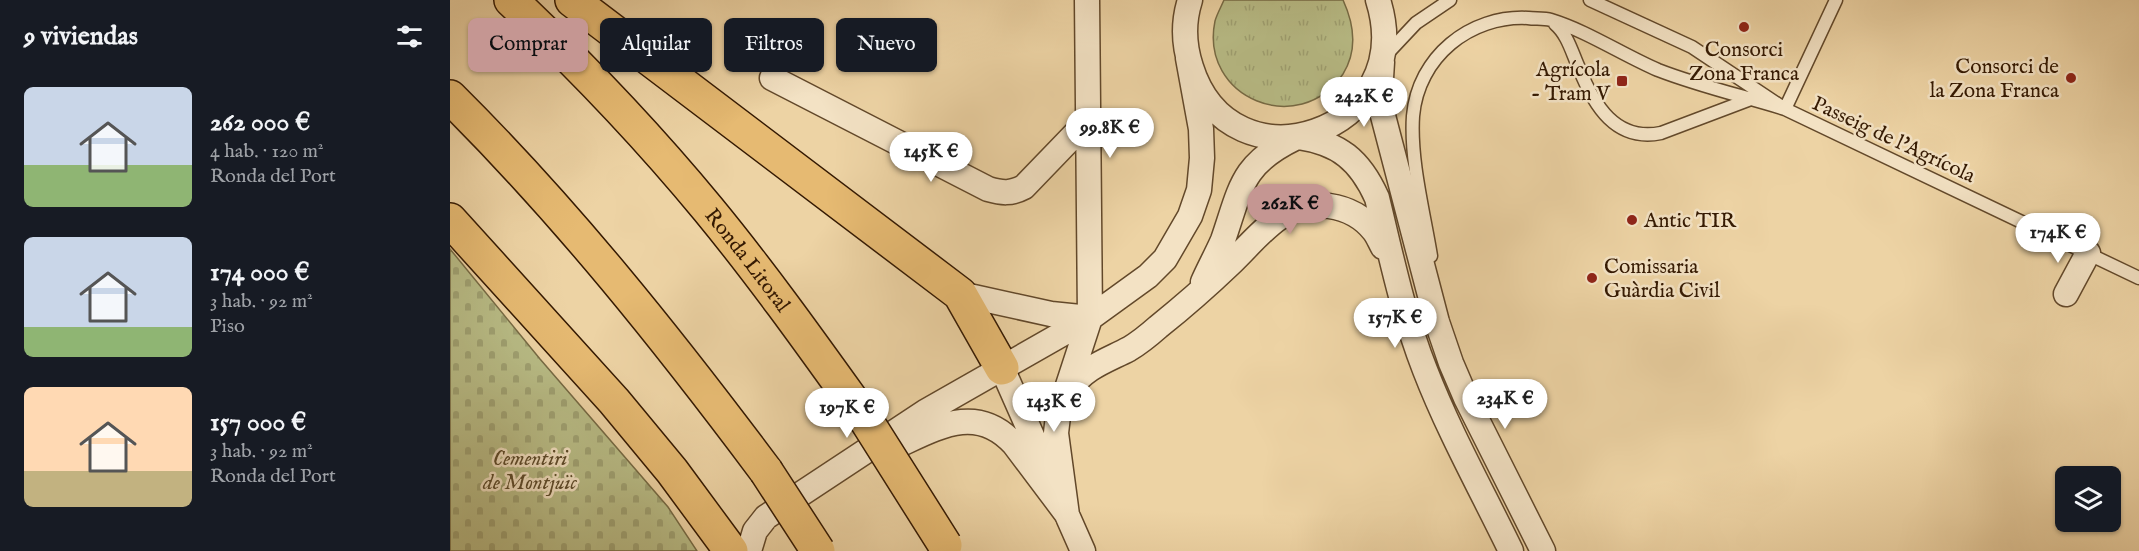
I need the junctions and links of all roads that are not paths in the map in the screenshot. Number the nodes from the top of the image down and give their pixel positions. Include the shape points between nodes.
1 (512, 0) edge
2 (572, 0) edge
3 (1087, 0) edge
4 (1191, 0) edge
5 (1378, 0) edge
6 (1385, 0) edge
7 (1450, 0) edge
8 (1590, 0) edge
9 (1836, 0) edge
10 (1549, 19) junction
11 (1384, 24) junction
12 (1188, 58) junction
13 (1382, 62) junction
14 (772, 78) dead end
15 (450, 97) edge
16 (1751, 99) junction
17 (1785, 109) junction
18 (1089, 132) junction
19 (1298, 136) junction
20 (450, 220) edge
21 (2088, 253) junction
22 (1393, 265) junction
23 (2139, 278) edge
24 (960, 294) junction
25 (2066, 294) dead end
26 (1196, 296) junction
27 (1090, 318) junction
28 (1437, 322) junction
29 (1002, 368) junction
30 (1063, 399) junction
31 (837, 472) junction
32 (1067, 515) junction
33 (946, 548) edge
34 (730, 551) edge
35 (749, 551) edge
36 (818, 551) edge
37 (1083, 551) edge
38 (1511, 551) edge
39 (1543, 551) edge

1 - 33 highway, Ronda Litoral, bridge via 571,57 708,209 866,420
2 - 24 highway
3 - 18 street
4 - 12 street via 1185,22
5 - 11 street
6 - 11 street
7 - 13 lane via 1416,23
8 - 17 lane, Passeig de l'Agrícola via 1692,47
9 - 17 lane
10 - 16 lane via 1660,70
10 - 16 lane via 1565,35 1583,80 1605,115 1626,132 1648,136 1661,133
10 - 28 lane via 1496,20 1451,41 1438,54 1415,98 1413,138
11 - 13 street
12 - 19 street via 1205,98 1231,122 1260,135
12 - 27 street via 1201,129 1202,158 1190,216 1165,259
13 - 19 street via 1361,101 1346,117
13 - 28 street via 1382,112
14 - 18 street via 1000,193 1024,187 1076,133
15 - 36 highway, bridge via 635,300 766,471
16 - 17 lane
17 - 21 lane, Passeig de l'Agrícola
18 - 27 street
19 - 22 street via 1332,145 1361,170 1377,198
19 - 26 street via 1269,152 1248,174 1222,243
20 - 34 highway via 614,401 672,471
21 - 23 lane, Passeig de l'Agrícola
21 - 25 street
22 - 26 street via 1374,231 1363,220 1336,208 1307,205 1268,226
22 - 38 street via 1425,371
24 - 27 street via 1051,314
24 - 29 highway
26 - 30 street via 1142,340 1093,365
27 - 29 street
27 - 30 street
28 - 39 street via 1466,398
29 - 31 street via 925,412
29 - 32 street
30 - 32 street via 1056,433
31 - 32 street via 950,424 982,422 1000,430 1014,444
31 - 35 street via 766,517 755,531
32 - 37 street

